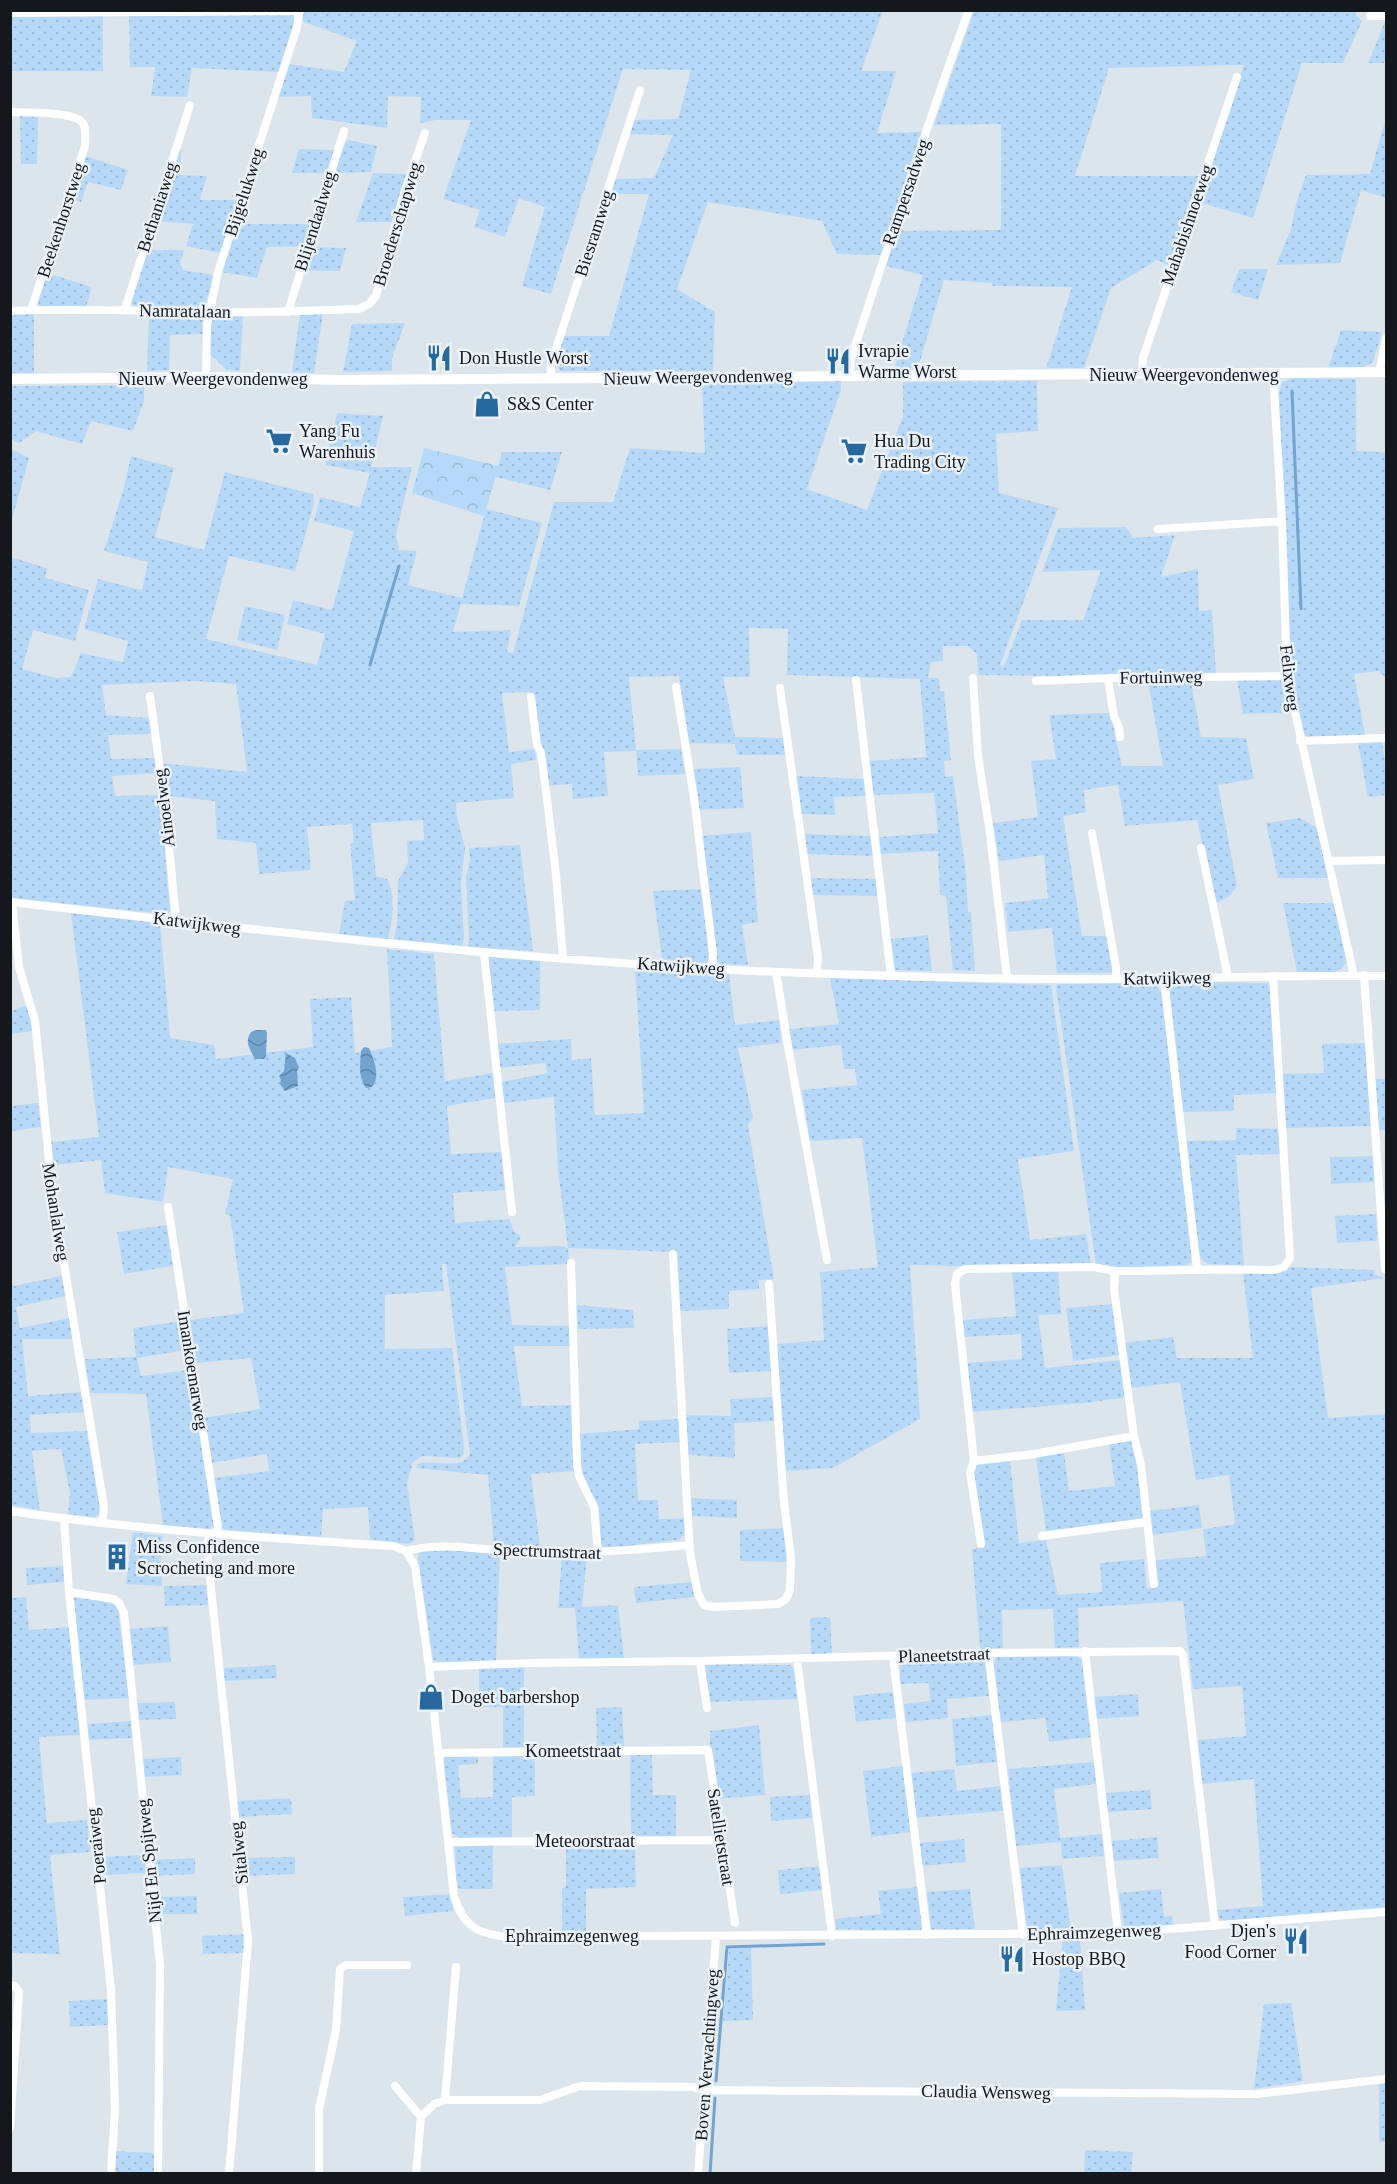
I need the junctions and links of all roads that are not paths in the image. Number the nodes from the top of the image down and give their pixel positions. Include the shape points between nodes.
1 (969, 10) edge
2 (204, 11) edge
3 (300, 11) edge
4 (100, 12) edge
5 (10, 13) edge
6 (1370, 16) dead end
7 (1386, 16) edge
8 (1237, 77) dead end
9 (640, 90) dead end
10 (190, 105) dead end
11 (10, 112) edge
12 (344, 131) dead end
13 (425, 132) dead end
14 (125, 309) junction
15 (359, 309) joint
16 (31, 310) junction
17 (10, 311) edge
18 (209, 312) junction
19 (288, 312) junction
20 (1386, 339) edge
21 (1383, 373) edge
22 (1142, 374) junction
23 (1273, 374) junction
24 (850, 376) junction
25 (206, 377) junction
26 (551, 377) junction
27 (10, 379) edge
28 (1282, 521) junction
29 (1158, 529) dead end
30 (1287, 676) junction
31 (973, 678) dead end
32 (1108, 678) junction
33 (856, 680) dead end
34 (1036, 681) dead end
35 (676, 687) dead end
36 (780, 688) dead end
37 (150, 696) dead end
38 (531, 697) dead end
39 (1120, 737) dead end
40 (1386, 738) edge
41 (1300, 741) junction
42 (1092, 833) dead end
43 (1201, 848) dead end
44 (1386, 860) edge
45 (1329, 861) junction
46 (11, 902) edge
47 (176, 920) junction
48 (484, 953) junction
49 (563, 958) junction
50 (712, 968) junction
51 (777, 972) junction
52 (817, 973) junction
53 (891, 976) junction
54 (1273, 976) junction
55 (1359, 976) junction
56 (1386, 976) edge
57 (1228, 977) junction
58 (1007, 978) junction
59 (1164, 978) junction
60 (1116, 979) junction
61 (168, 1207) dead end
62 (512, 1212) dead end
63 (673, 1254) dead end
64 (827, 1260) dead end
65 (571, 1263) dead end
66 (1197, 1269) junction
67 (1385, 1269) edge
68 (1115, 1271) junction
69 (769, 1284) dead end
70 (1134, 1436) junction
71 (974, 1461) junction
72 (10, 1511) edge
73 (64, 1519) junction
74 (1147, 1522) junction
75 (102, 1523) junction
76 (212, 1534) junction
77 (1042, 1536) dead end
78 (981, 1544) dead end
79 (689, 1545) junction
80 (406, 1551) junction
81 (598, 1553) junction
82 (1154, 1584) dead end
83 (69, 1592) junction
84 (1085, 1651) junction
85 (988, 1653) junction
86 (893, 1657) junction
87 (797, 1659) junction
88 (700, 1661) junction
89 (429, 1667) junction
90 (707, 1708) dead end
91 (708, 1750) joint
92 (438, 1753) junction
93 (722, 1840) junction
94 (448, 1842) junction
95 (1386, 1912) edge
96 (735, 1923) dead end
97 (1215, 1926) junction
98 (1118, 1933) junction
99 (832, 1935) junction
100 (927, 1935) junction
101 (1023, 1935) junction
102 (716, 1936) junction
103 (407, 1965) dead end
104 (456, 1967) dead end
105 (13, 1986) edge
106 (1386, 2079) edge
107 (395, 2086) dead end
108 (705, 2090) junction
109 (445, 2100) junction
110 (421, 2117) junction
111 (10, 2128) edge
112 (111, 2174) edge
113 (158, 2174) edge
114 (230, 2174) edge
115 (320, 2174) edge
116 (416, 2174) edge
117 (698, 2174) edge

1 - 24 street, Rampersadweg via 886,249 851,357
2 - 3 street
2 - 4 street
3 - 18 street, Bijgelukweg
4 - 5 street
6 - 7 street
8 - 22 street, Mahabishnoeweg via 1143,358
9 - 26 street, Biesramweg via 551,364
10 - 14 street, Bethaniaweg
11 - 16 street, Beekenhorstweg via 68,116 85,128 85,146
12 - 19 street, Blijendaalweg
13 - 15 street, Broederschapweg via 376,296
14 - 16 street, Namratalaan
14 - 18 street, Namratalaan
15 - 19 street, Namratalaan
16 - 17 street, Namratalaan
18 - 19 street, Namratalaan
18 - 25 street, Bijgelukweg
20 - 21 street
21 - 23 street, Nieuw Weergevondenweg
22 - 23 street, Nieuw Weergevondenweg
22 - 24 street, Nieuw Weergevondenweg
23 - 28 street, Felixweg
24 - 26 street, Nieuw Weergevondenweg
25 - 26 street, Nieuw Weergevondenweg
25 - 27 street, Nieuw Weergevondenweg
28 - 29 street
28 - 30 street, Felixweg
30 - 32 street, Fortuinweg
30 - 41 street, Felixweg
31 - 58 street via 978,756
32 - 34 street, Fortuinweg
32 - 39 street
33 - 53 street
35 - 50 street via 699,841
36 - 52 street
37 - 47 street, Ainoelweg
38 - 49 street via 556,875
40 - 41 street
41 - 45 street, Felixweg
42 - 60 street
43 - 57 street
44 - 45 street
45 - 55 street, Felixweg
46 - 47 street, Katwijkweg
46 - 75 street, Mohanlalweg via 19,967 35,1021 51,1190 104,1507
47 - 48 street, Katwijkweg
48 - 49 street, Katwijkweg
48 - 62 street
49 - 50 street, Katwijkweg
50 - 51 street, Katwijkweg
51 - 52 street, Katwijkweg
51 - 64 street
52 - 53 street, Katwijkweg
53 - 58 street, Katwijkweg
54 - 55 street, Katwijkweg
54 - 57 street, Katwijkweg
54 - 66 street via 1290,1258 1284,1267 1274,1270
55 - 56 street, Katwijkweg
55 - 67 street, Felixweg
57 - 59 street, Katwijkweg
58 - 60 street, Katwijkweg
59 - 60 street, Katwijkweg
59 - 66 street
61 - 76 street, Imankoemarweg via 218,1527
63 - 79 street
65 - 81 street via 577,1465 594,1507
66 - 68 street
68 - 70 street via 1114,1289
68 - 71 street via 1092,1267 965,1269 957,1274
69 - 79 street via 791,1558 786,1599 768,1606 704,1605 698,1594
70 - 71 street
70 - 74 street
71 - 78 street via 970,1472
72 - 73 street
73 - 75 street
73 - 83 street, Poeraiweg
74 - 77 street
74 - 82 street
75 - 76 street
76 - 80 street via 393,1546
76 - 114 street, Sitalweg via 207,1550 249,1941
79 - 81 street, Spectrumstraat
80 - 81 street, Spectrumstraat via 444,1546 531,1553
80 - 89 street, Ephraimzegenweg via 415,1566
83 - 112 street, Poeraiweg via 111,1990 115,2108
83 - 113 street, Nijd En Spijtweg via 114,1599 122,1607 125,1619 160,1965
84 - 85 street, Planeetstraat
84 - 97 street, Planeetstraat via 1175,1649 1183,1655
84 - 98 street
85 - 86 street, Planeetstraat
85 - 101 street
86 - 87 street, Planeetstraat
86 - 100 street
87 - 88 street, Planeetstraat
87 - 99 street
88 - 89 street, Planeetstraat
88 - 90 street
89 - 92 street, Ephraimzegenweg
91 - 92 street, Komeetstraat
91 - 93 street, Satellietstraat
92 - 94 street, Ephraimzegenweg
93 - 94 street, Meteoorstraat
93 - 96 street, Satellietstraat
94 - 102 street, Ephraimzegenweg via 459,1911 472,1928 481,1932 508,1938
95 - 97 street, Ephraimzegenweg
97 - 98 street, Ephraimzegenweg
98 - 101 street, Ephraimzegenweg
99 - 100 street, Ephraimzegenweg
99 - 102 street, Ephraimzegenweg
100 - 101 street, Ephraimzegenweg
102 - 108 street, Boven Verwachtingweg
103 - 115 street via 346,1965 340,1969 336,2030 320,2109
104 - 109 street
105 - 111 street via 19,1992
106 - 108 street, Claudia Wensweg via 1257,2094
107 - 110 street
108 - 109 street, Claudia Wensweg via 585,2085 540,2100
108 - 117 street, Boven Verwachtingweg
109 - 110 street via 434,2104
110 - 116 street

